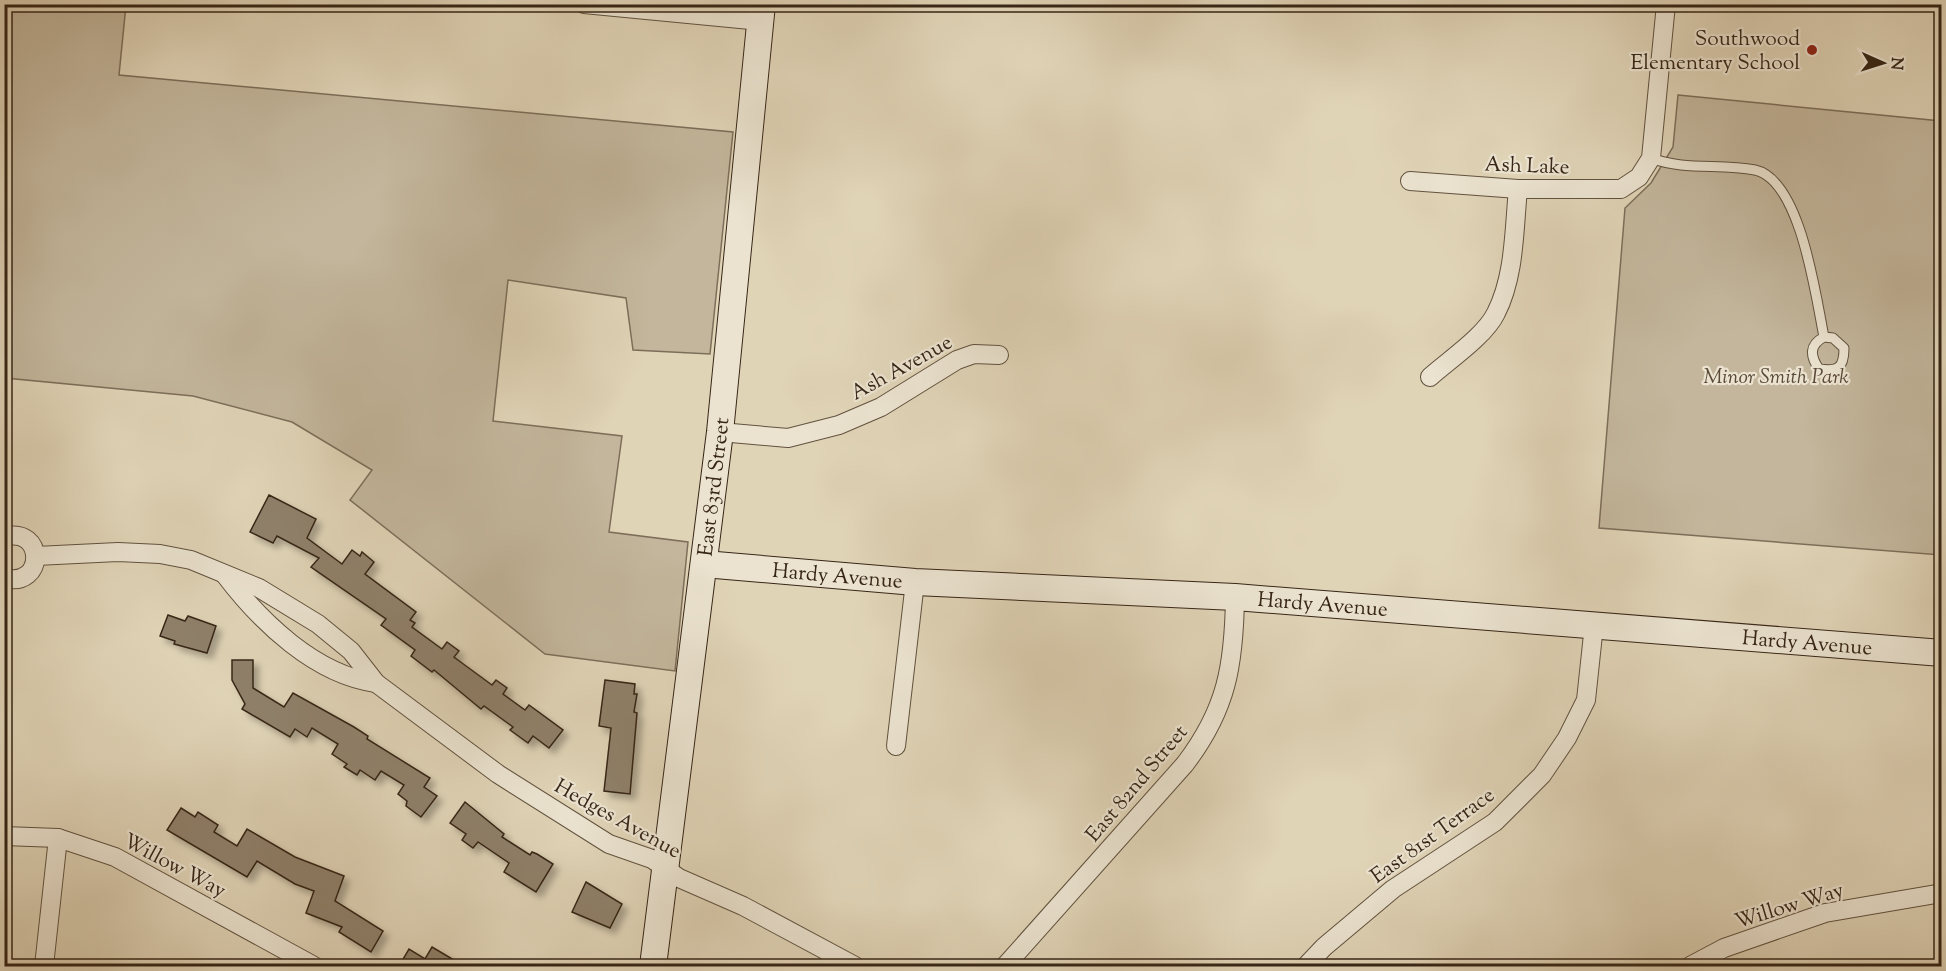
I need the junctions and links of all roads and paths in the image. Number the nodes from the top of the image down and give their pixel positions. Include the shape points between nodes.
1 (584, 4) edge
2 (1666, 4) edge
3 (762, 13) edge
4 (1651, 158) junction
5 (1410, 181) dead end
6 (1518, 189) junction
7 (1824, 337) dead end
8 (999, 355) dead end
9 (1430, 377) dead end
10 (720, 432) junction
11 (4, 537) edge
12 (36, 555) junction
13 (704, 564) junction
14 (225, 574) junction
15 (4, 578) edge
16 (915, 582) junction
17 (1235, 597) junction
18 (1594, 625) junction
19 (1941, 652) edge
20 (376, 683) junction
21 (896, 746) dead end
22 (4, 836) edge
23 (58, 838) junction
24 (665, 868) junction
25 (1941, 893) edge
26 (44, 966) edge
27 (314, 966) edge
28 (653, 966) edge
29 (855, 966) edge
30 (1005, 966) edge
31 (1306, 966) edge
32 (1690, 966) edge

1 - 3 street
2 - 4 street
3 - 10 street, East 83rd Street
4 - 6 street, Ash Lake via 1639,177 1621,189
4 - 7 lane via 1671,165 1757,171 1777,183 1798,224
5 - 6 street, Ash Lake
6 - 9 street via 1511,262 1496,314
8 - 10 street, Ash Avenue via 974,354 957,360 881,407 839,425 788,438
10 - 13 street, East 83rd Street
11 - 12 street via 25,538
12 - 14 street via 160,554 191,560
12 - 15 street via 27,575 20,579
13 - 16 street, Hardy Avenue
13 - 24 street, East 83rd Street
14 - 20 street via 260,588 318,624 351,651
14 - 20 street via 271,627 306,653 337,673
16 - 17 street, Hardy Avenue
16 - 21 street
17 - 18 street, Hardy Avenue
17 - 30 street, East 82nd Street via 1230,675 1219,709 1202,741
18 - 19 street, Hardy Avenue
18 - 31 street, East 81st Terrace via 1586,700 1542,775 1495,822 1393,889
20 - 24 street, Hedges Avenue via 498,774 609,844 652,859
22 - 23 street, Willow Way
23 - 26 street
23 - 27 street, Willow Way via 115,857
24 - 28 street, East 83rd Street
24 - 29 street, Hedges Avenue
25 - 32 street, Willow Way via 1825,913 1724,948

